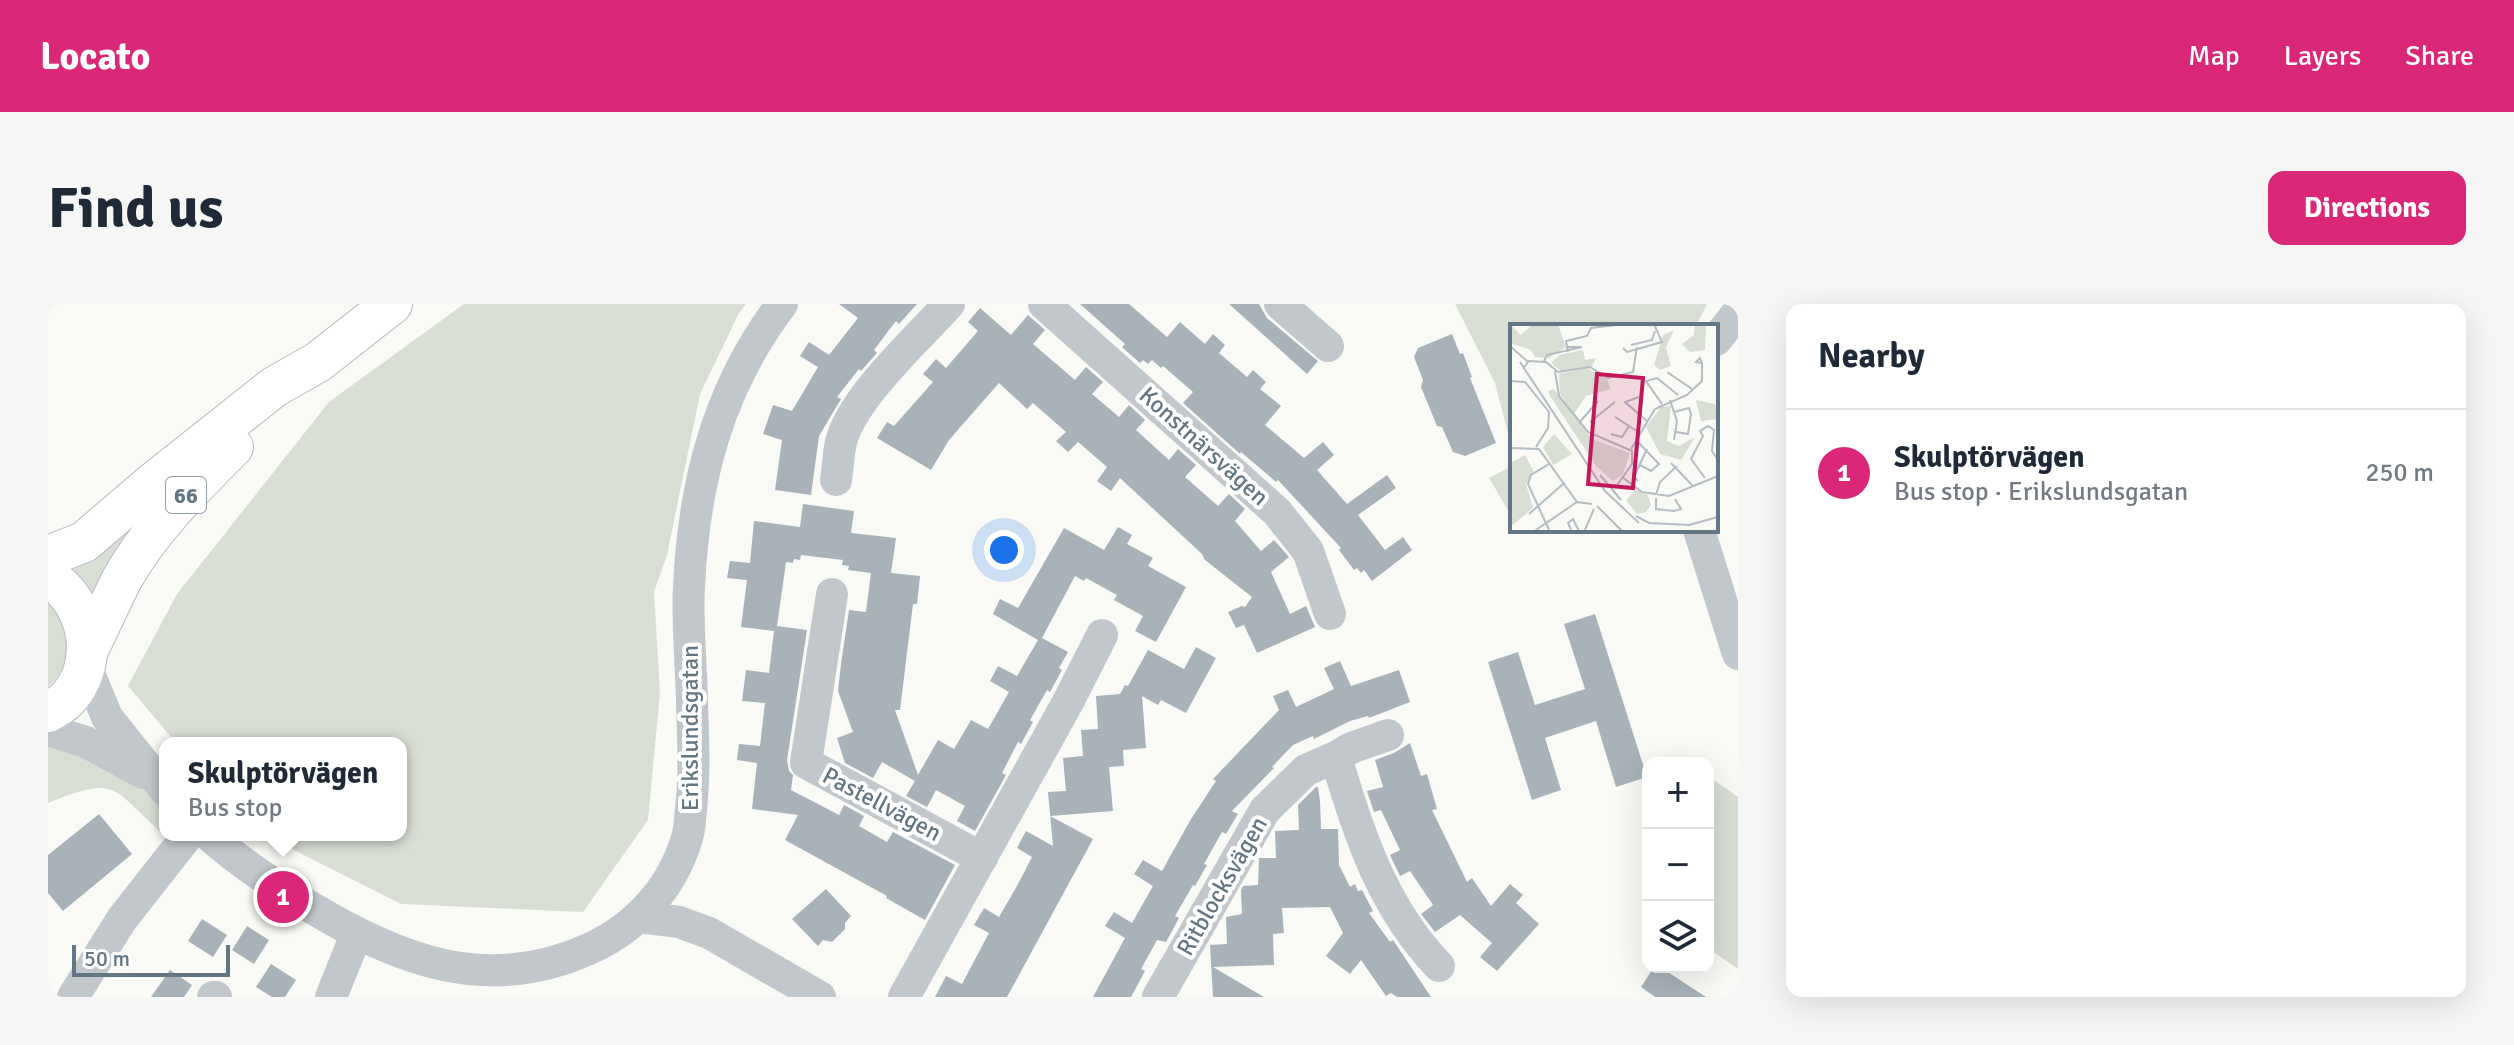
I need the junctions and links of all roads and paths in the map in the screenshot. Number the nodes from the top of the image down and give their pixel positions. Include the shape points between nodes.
1 (392, 304) edge
2 (782, 304) edge
3 (949, 304) edge
4 (1044, 304) edge
5 (1280, 304) edge
6 (1738, 312) edge
7 (1718, 337) edge
8 (1328, 346) dead end
9 (318, 362) junction
10 (836, 480) dead end
11 (1700, 532) edge
12 (48, 556) edge
13 (48, 577) edge
14 (832, 594) dead end
15 (1330, 614) dead end
16 (1102, 635) dead end
17 (1738, 654) edge
18 (86, 658) junction
19 (48, 712) edge
20 (48, 730) edge
21 (1388, 735) dead end
22 (1336, 757) junction
23 (159, 783) edge
24 (159, 785) edge
25 (183, 841) edge
26 (217, 841) edge
27 (982, 858) junction
28 (670, 877) junction
29 (639, 917) junction
30 (709, 933) junction
31 (356, 935) junction
32 (1439, 966) dead end
33 (777, 987) edge
34 (73, 997) edge
35 (331, 997) edge
36 (820, 997) edge
37 (904, 997) edge
38 (1158, 997) edge

1 - 9 main road, 66
2 - 28 street, Erikslundsgatan via 723,405 695,514 689,588 693,789 688,836
3 - 10 street via 853,416 841,440
4 - 15 street, Konstnärsvägen via 1277,512 1308,551
5 - 8 street
6 - 7 street
9 - 12 main road, 66 via 274,387 84,542
9 - 18 main road, 66 via 168,515 123,578
11 - 17 street
13 - 18 main road via 79,611 87,637
14 - 27 street, Pastellvägen via 806,763
16 - 27 street
18 - 19 main road, 66 via 79,682
18 - 23 street via 107,717
20 - 24 street via 86,742
21 - 22 street, Ritblocksvägen
22 - 32 street via 1380,883 1404,924
22 - 38 street, Ritblocksvägen via 1306,770 1265,810
25 - 34 street via 122,919
26 - 31 street, Erikslundsgatan via 269,882
27 - 37 street
28 - 29 street, Erikslundsgatan
28 - 30 street
29 - 30 street via 679,922
29 - 31 street, Erikslundsgatan via 606,941 563,961 522,970 452,968
30 - 33 street
31 - 35 street
33 - 36 street

